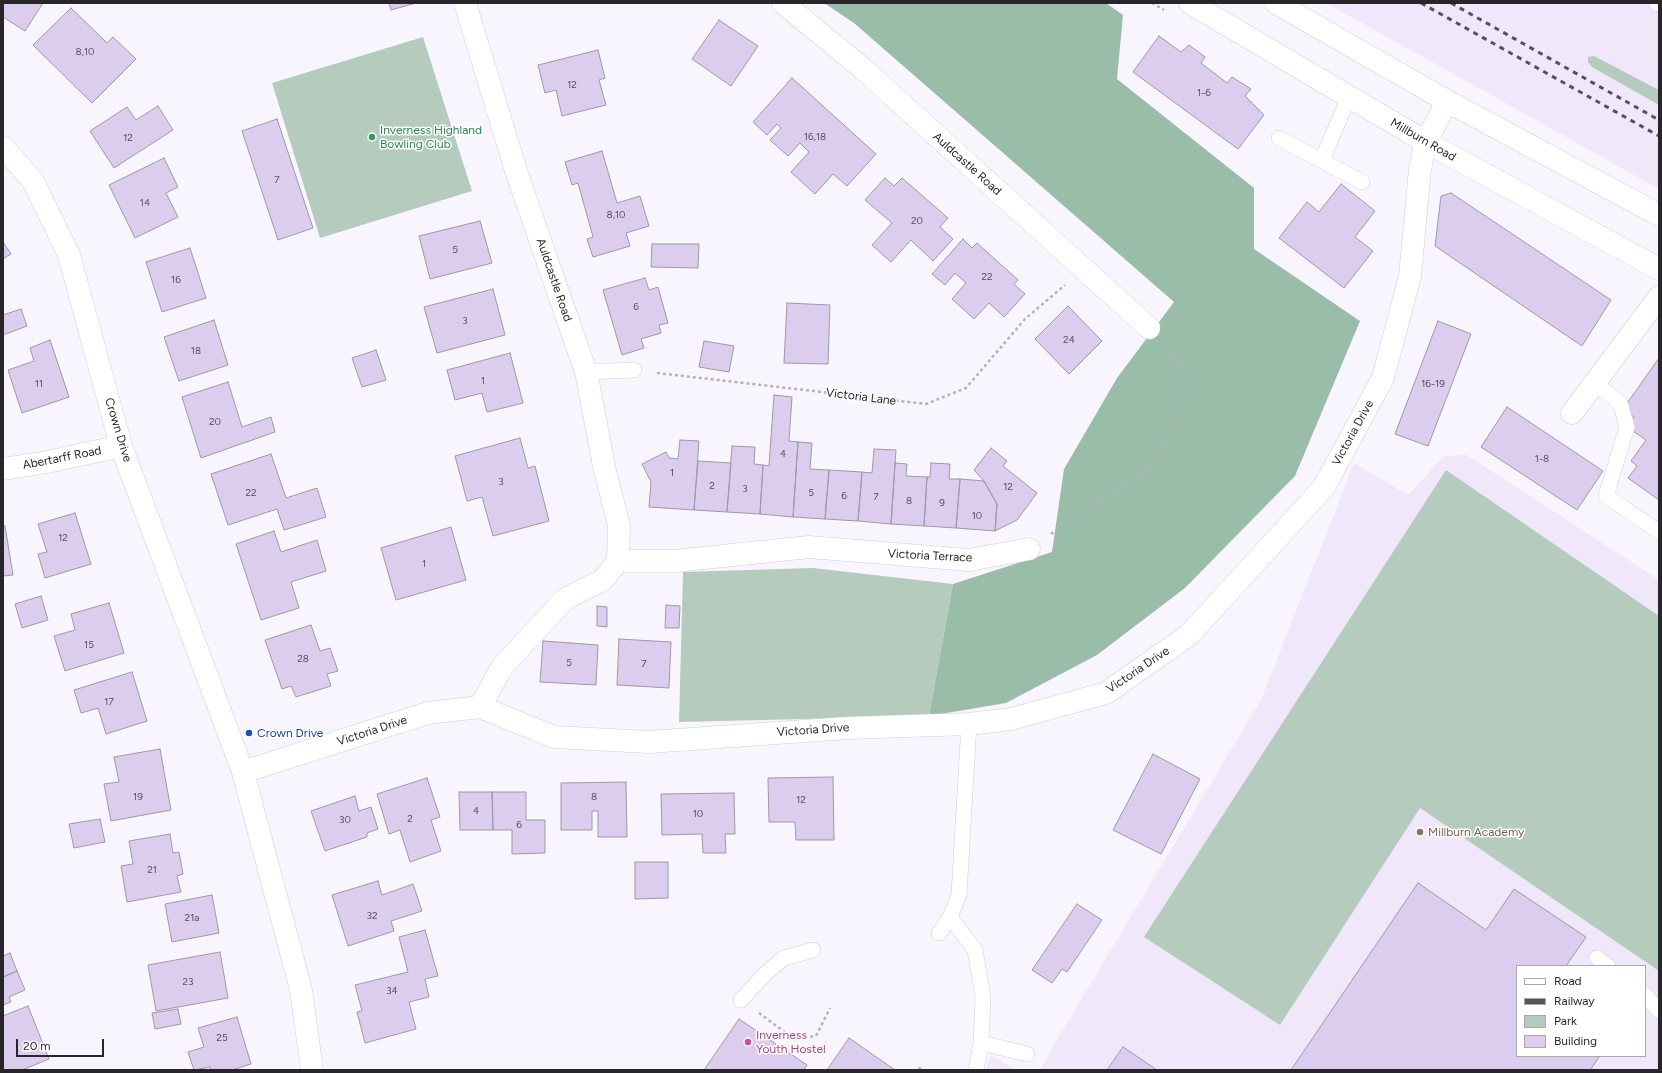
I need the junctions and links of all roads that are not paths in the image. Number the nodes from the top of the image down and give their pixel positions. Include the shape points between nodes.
1 (465, 3) edge
2 (783, 3) edge
3 (1190, 3) edge
4 (1276, 3) edge
5 (1349, 97) junction
6 (1447, 101) junction
7 (1279, 138) dead end
8 (1426, 142) junction
9 (3, 147) edge
10 (1322, 160) junction
11 (1362, 182) dead end
12 (1659, 215) edge
13 (1659, 269) edge
14 (1659, 300) edge
15 (1149, 328) road end
16 (634, 370) road end
17 (586, 372) junction
18 (1596, 384) junction
19 (1572, 413) dead end
20 (121, 446) junction
21 (3, 469) edge
22 (1659, 532) edge
23 (1029, 549) road end
24 (618, 561) junction
25 (480, 707) junction
26 (969, 724) junction
27 (243, 772) junction
28 (950, 917) junction
29 (939, 932) dead end
30 (813, 950) dead end
31 (1646, 996) edge
32 (741, 1000) road end
33 (1659, 1012) edge
34 (981, 1043) junction
35 (1027, 1054) dead end
36 (312, 1070) edge
37 (976, 1070) edge

1 - 17 street, Auldcastle Road via 517,174
2 - 15 street, Auldcastle Road via 862,68
3 - 5 street, Millburn Road
4 - 6 street
5 - 8 street, Millburn Road
5 - 10 lane
6 - 8 street, Victoria Drive
6 - 12 street
7 - 10 lane
8 - 13 street, Millburn Road
8 - 26 street, Victoria Drive via 1420,169 1410,276 1383,378 1324,486 1189,635 1106,693 1010,719
9 - 20 street, Crown Drive via 33,181 69,255
10 - 11 lane
14 - 18 street
16 - 17 lane
17 - 24 street, Auldcastle Road via 605,471 619,525
18 - 19 street
18 - 22 lane via 1620,403 1627,427 1606,496
20 - 21 street, Abertarff Road
20 - 27 street, Crown Drive
23 - 24 street, Victoria Terrace via 969,560 809,547 675,561
24 - 25 street via 603,580 565,599 502,667
25 - 26 street, Victoria Drive via 554,737 650,742 846,728
25 - 27 street, Victoria Drive via 428,713
26 - 28 lane via 959,895
27 - 36 street, Crown Drive via 301,990
28 - 29 lane
28 - 34 lane via 975,950 983,997
30 - 32 lane via 784,958
31 - 33 lane
34 - 35 lane
34 - 37 lane

